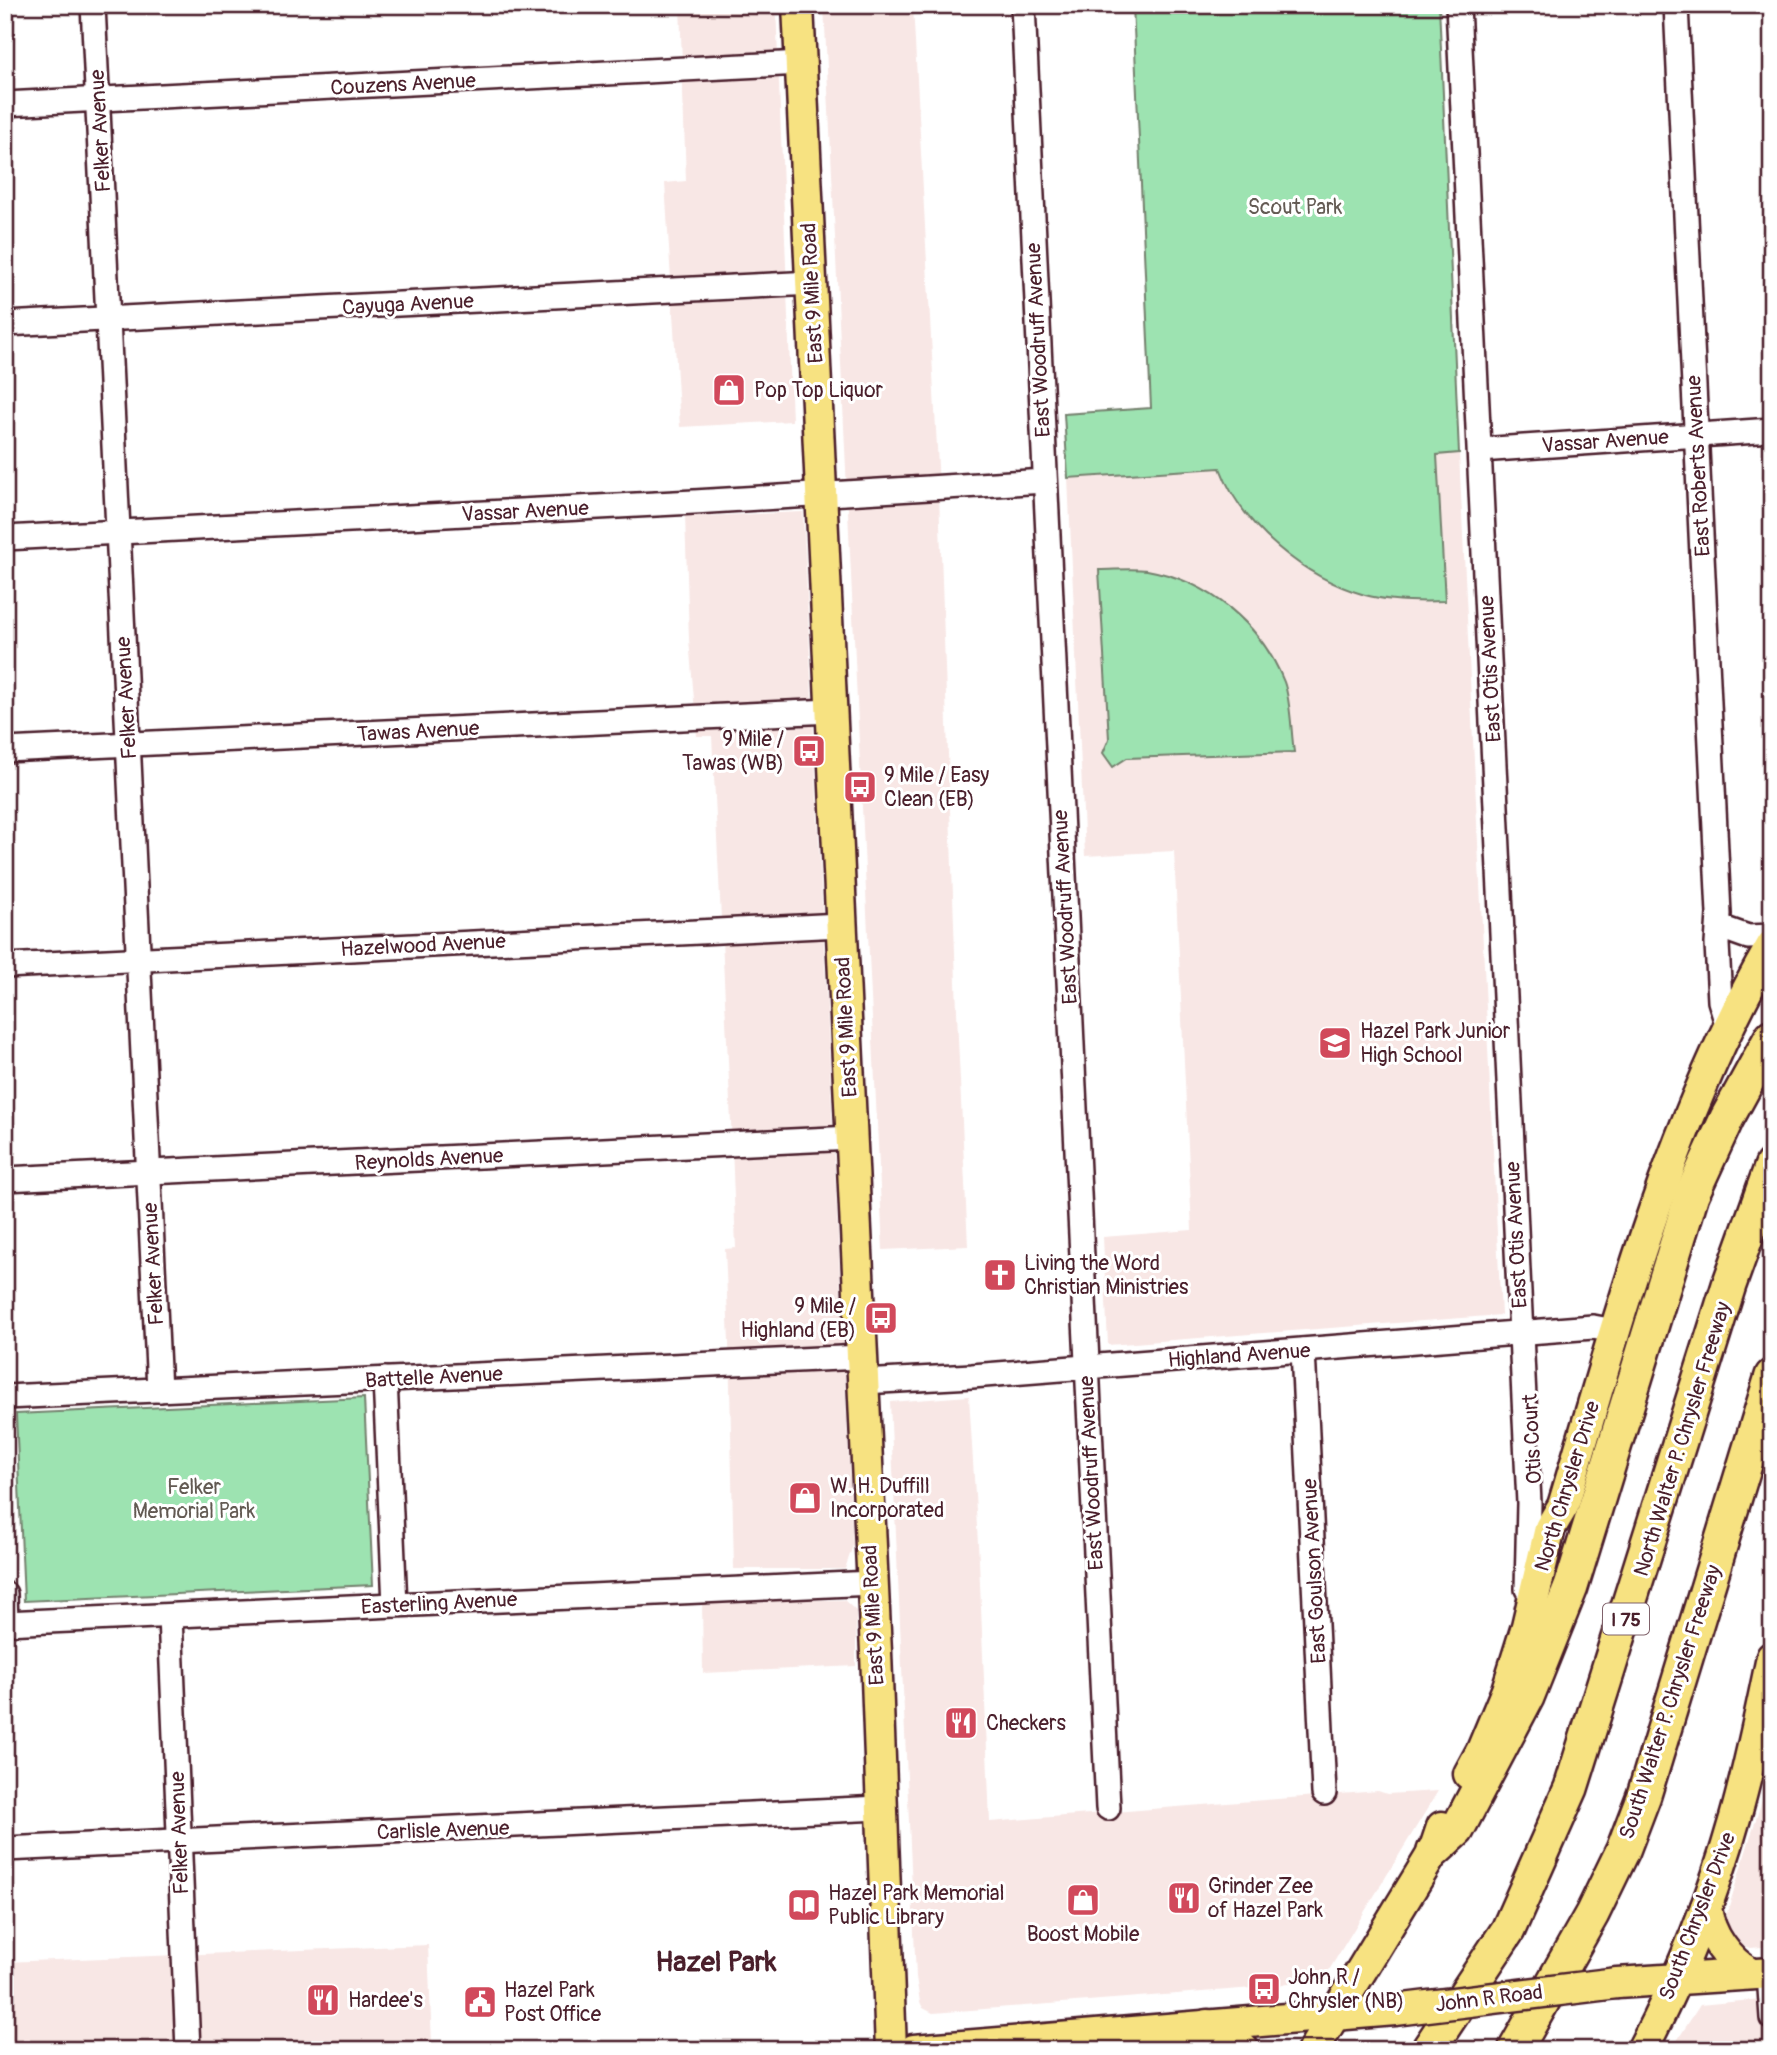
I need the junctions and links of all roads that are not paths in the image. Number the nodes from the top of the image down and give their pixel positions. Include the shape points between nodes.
1 (93, 5) edge
2 (798, 5) edge
3 (1023, 5) edge
4 (1458, 5) edge
5 (1676, 5) edge
6 (801, 63) junction
7 (98, 100) junction
8 (5, 104) edge
9 (812, 283) junction
10 (108, 319) junction
11 (5, 324) edge
12 (1772, 430) edge
13 (1696, 435) junction
14 (1480, 450) junction
15 (1045, 481) junction
16 (821, 494) junction
17 (118, 532) junction
18 (5, 538) edge
19 (831, 711) junction
20 (128, 744) junction
21 (5, 750) edge
22 (841, 925) junction
23 (1720, 927) junction
24 (1772, 936) edge
25 (1772, 945) edge
26 (139, 959) junction
27 (5, 966) edge
28 (1728, 1027) junction
29 (1772, 1037) edge
30 (852, 1138) junction
31 (1772, 1165) edge
32 (149, 1172) junction
33 (5, 1179) edge
34 (1614, 1331) junction
35 (1520, 1333) junction
36 (1303, 1350) junction
37 (1086, 1367) junction
38 (862, 1369) junction
39 (1772, 1376) edge
40 (385, 1379) junction
41 (159, 1390) junction
42 (5, 1397) edge
43 (1557, 1517) junction
44 (1528, 1559) junction
45 (872, 1583) junction
46 (5, 1594) edge
47 (395, 1605) junction
48 (170, 1616) junction
49 (6, 1623) edge
50 (1523, 1639) dead end
51 (1772, 1657) edge
52 (1763, 1748) edge
53 (1324, 1793) dead end
54 (880, 1808) junction
55 (1108, 1808) dead end
56 (179, 1842) junction
57 (5, 1849) edge
58 (1434, 1851) junction
59 (1706, 1908) junction
60 (1764, 1974) edge
61 (1675, 1978) junction
62 (1336, 2014) junction
63 (1772, 2018) edge
64 (1207, 2025) junction
65 (188, 2050) edge
66 (891, 2050) edge
67 (914, 2050) edge
68 (1244, 2050) edge
69 (1313, 2050) edge
70 (1428, 2050) edge
71 (1514, 2050) edge
72 (1642, 2050) edge

1 - 7 street, Felker Avenue
2 - 6 main road, East 9 Mile Road
3 - 15 street, East Woodruff Avenue
4 - 14 street, East Otis Avenue
5 - 13 street, East Roberts Avenue
6 - 7 street, Couzens Avenue
6 - 9 main road, East 9 Mile Road
7 - 8 street, Couzens Avenue
7 - 10 street, Felker Avenue
9 - 10 street, Cayuga Avenue
9 - 16 main road, East 9 Mile Road
10 - 11 street, Cayuga Avenue
10 - 17 street, Felker Avenue
12 - 13 street, Vassar Avenue
13 - 14 street, Vassar Avenue
13 - 23 street, East Roberts Avenue
14 - 35 street, East Otis Avenue
15 - 16 street, Vassar Avenue
15 - 37 street, East Woodruff Avenue
16 - 17 street, Vassar Avenue
16 - 19 main road, East 9 Mile Road
17 - 18 street, Vassar Avenue
17 - 20 street, Felker Avenue
19 - 20 street, Tawas Avenue
19 - 22 main road, East 9 Mile Road
20 - 21 street, Tawas Avenue
20 - 26 street, Felker Avenue
22 - 26 street, Hazelwood Avenue
22 - 30 main road, East 9 Mile Road
23 - 24 street via 1748,937
23 - 28 street, East Roberts Avenue via 1720,1001
25 - 28 main road, North Chrysler Drive
26 - 27 street, Hazelwood Avenue
26 - 32 street, Felker Avenue
28 - 34 main road, North Chrysler Drive via 1657,1196
29 - 58 highway via 1692,1194 1572,1587 1527,1697 1457,1830
30 - 32 street, Reynolds Avenue
30 - 38 main road, East 9 Mile Road
31 - 70 highway, North Walter P. Chrysler Freeway / I 75 via 1729,1285 1571,1788 1508,1930
32 - 33 street, Reynolds Avenue
32 - 41 street, Felker Avenue
34 - 35 street, Highland Avenue via 1593,1327
34 - 43 main road, North Chrysler Drive
35 - 36 street, Highland Avenue
35 - 43 street, Otis Court via 1528,1349 1535,1502 1544,1519
35 - 44 street
36 - 37 street, Highland Avenue
36 - 53 street, East Goulson Avenue
37 - 38 street, Highland Avenue
37 - 55 street, East Woodruff Avenue
38 - 40 street, Battelle Avenue
38 - 45 main road, East 9 Mile Road
39 - 71 highway, South Walter P. Chrysler Freeway via 1640,1806 1592,1913
40 - 41 street, Battelle Avenue
40 - 47 street
41 - 42 street, Battelle Avenue
43 - 44 street
43 - 58 main road, North Chrysler Drive via 1507,1690 1482,1750 1444,1819
44 - 50 street
45 - 47 street, Easterling Avenue
45 - 54 main road, East 9 Mile Road
46 - 49 street
47 - 48 street, Easterling Avenue
48 - 49 street, Easterling Avenue
48 - 56 street, Felker Avenue
51 - 52 main road, South Chrysler Drive
52 - 59 main road, South Chrysler Drive
54 - 56 street, Carlisle Avenue
54 - 66 main road, East 9 Mile Road
56 - 57 street, Carlisle Avenue
56 - 65 street, Felker Avenue
58 - 62 main road, North Chrysler Drive
59 - 60 main road via 1726,1954
59 - 61 main road, South Chrysler Drive
60 - 61 main road, John R Road
60 - 63 street
61 - 62 main road, John R Road, bridge
61 - 72 main road, South Chrysler Drive
62 - 64 main road, John R Road
62 - 69 main road, North Chrysler Drive
64 - 67 main road, John R Road
64 - 68 main road

